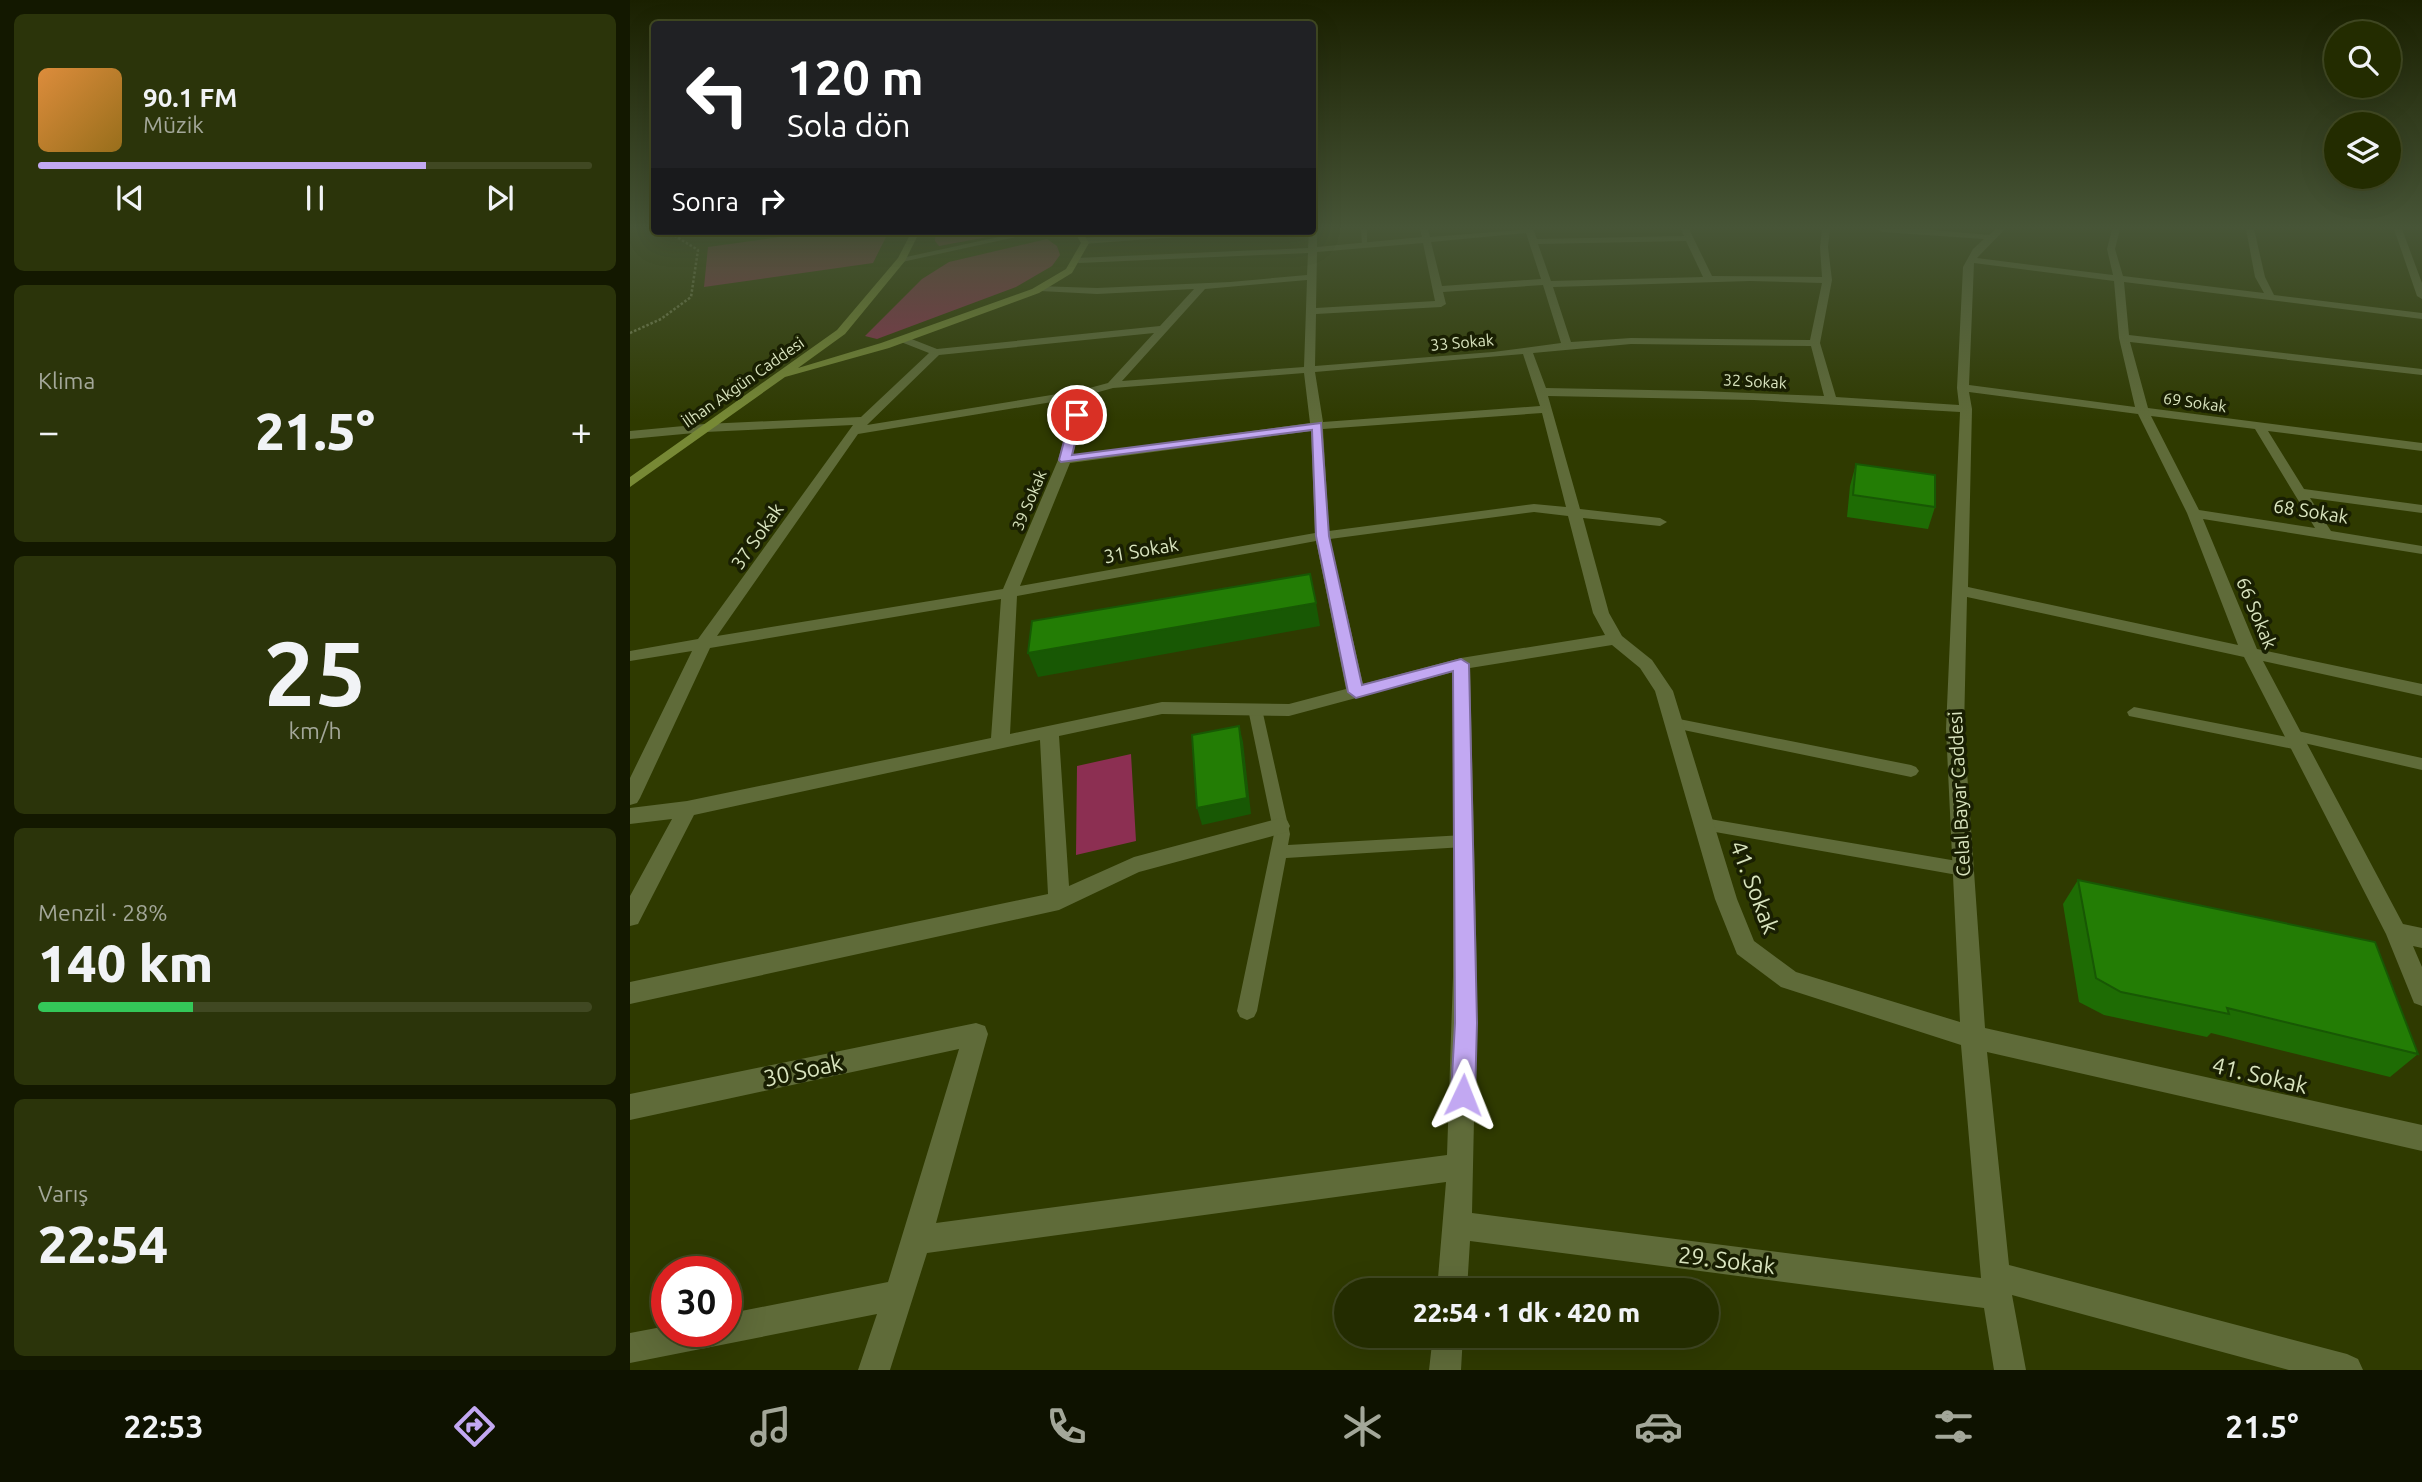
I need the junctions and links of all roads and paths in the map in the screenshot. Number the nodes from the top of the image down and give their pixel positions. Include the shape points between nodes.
1 (692, 293) edge
2 (874, 293) edge
3 (1027, 293) edge
4 (1197, 293) edge
5 (1312, 293) edge
6 (1439, 293) edge
7 (1550, 293) edge
8 (1825, 293) edge
9 (1967, 293) edge
10 (2120, 293) edge
11 (2230, 293) edge
12 (2268, 293) edge
13 (2271, 298) junction
14 (1311, 311) junction
15 (2422, 316) edge
16 (1164, 329) junction
17 (630, 333) edge
18 (2124, 338) junction
19 (905, 340) junction
20 (1815, 343) junction
21 (1567, 345) junction
22 (1528, 350) junction
23 (936, 352) junction
24 (1309, 370) junction
25 (2422, 372) edge
26 (777, 376) junction
27 (1112, 386) junction
28 (1963, 388) junction
29 (1083, 393) junction
30 (1831, 399) junction
31 (1544, 400) junction
32 (1966, 410) junction
33 (2142, 410) junction
34 (859, 426) junction
35 (1317, 426) junction
36 (2259, 426) junction
37 (705, 428) junction
38 (630, 435) edge
39 (2422, 447) edge
40 (1065, 460) junction
41 (630, 483) edge
42 (2300, 492) junction
43 (2422, 509) edge
44 (1573, 511) junction
45 (2194, 513) junction
46 (1660, 522) dead end
47 (2325, 533) junction
48 (1322, 536) junction
49 (2422, 550) edge
50 (1959, 590) junction
51 (1009, 593) junction
52 (1615, 639) junction
53 (704, 643) junction
54 (2250, 653) junction
55 (630, 656) edge
56 (1461, 664) junction
57 (2422, 690) edge
58 (1356, 692) junction
59 (1255, 709) junction
60 (2134, 712) dead end
61 (1674, 723) junction
62 (1049, 730) junction
63 (2295, 740) junction
64 (1000, 741) junction
65 (2422, 764) edge
66 (1911, 771) dead end
67 (630, 798) edge
68 (687, 809) junction
69 (630, 816) edge
70 (1704, 824) junction
71 (1280, 827) junction
72 (1464, 841) junction
73 (1278, 852) junction
74 (1963, 869) junction
75 (1059, 901) junction
76 (630, 917) edge
77 (2396, 933) junction
78 (2422, 938) edge
79 (630, 993) edge
80 (2422, 995) edge
81 (1247, 1011) dead end
82 (1973, 1037) junction
83 (630, 1107) edge
84 (2422, 1138) edge
85 (1460, 1167) junction
86 (1458, 1225) junction
87 (916, 1240) junction
88 (1453, 1278) edge
89 (1996, 1286) junction
90 (899, 1295) junction
91 (742, 1326) edge
92 (651, 1344) edge
93 (630, 1348) edge
94 (1447, 1348) edge
95 (874, 1370) edge
96 (1445, 1370) edge
97 (2010, 1370) edge
98 (2347, 1370) edge

1 - 17 path via 661,319
2 - 26 main road, İlhan Akgün Caddesi via 841,332
3 - 19 main road
4 - 16 street
5 - 14 street
6 - 14 street via 1441,304
7 - 21 street
8 - 20 street
9 - 28 street, Celal Bayar Caddesi
10 - 18 street, 66 Sokak
11 - 13 street
12 - 13 street
13 - 15 street
14 - 24 street
16 - 23 street
16 - 27 street
18 - 25 street
18 - 33 street, 66 Sokak
19 - 23 street
19 - 26 main road
20 - 21 street, 33 Sokak
20 - 30 street
21 - 22 street, 33 Sokak
22 - 24 street, 33 Sokak
22 - 31 street, 41. Sokak
23 - 34 street, 37 Sokak
24 - 27 street, 33 Sokak
24 - 35 street
26 - 37 main road, İlhan Akgün Caddesi
27 - 29 street
28 - 32 street, Celal Bayar Caddesi
28 - 33 street, 69 Sokak
29 - 34 street
29 - 40 street, 39 Sokak
30 - 31 street, 32 Sokak via 1641,391
30 - 32 street, 32 Sokak
31 - 35 street, 32 Sokak
31 - 44 street, 41. Sokak
32 - 50 street, Celal Bayar Caddesi
33 - 36 street, 69 Sokak
33 - 45 street, 66 Sokak
34 - 37 street
34 - 53 street, 37 Sokak
35 - 40 street, 32 Sokak
35 - 48 street
36 - 39 street, 69 Sokak
36 - 42 street
37 - 38 street
37 - 41 main road, İlhan Akgün Caddesi
40 - 51 street, 39 Sokak
42 - 43 street
42 - 47 street
44 - 46 street, 31 Sokak
44 - 48 street, 31 Sokak via 1534,508
44 - 52 street, 41. Sokak via 1601,613
45 - 47 street, 68 Sokak
45 - 54 street, 66 Sokak
47 - 49 street, 68 Sokak
48 - 51 street, 31 Sokak
48 - 58 street
50 - 54 street
50 - 74 street, Celal Bayar Caddesi via 1955,729
51 - 53 street, 31 Sokak
51 - 64 street, 39 Sokak
52 - 56 street
52 - 61 street, 41. Sokak via 1646,664 1664,691
53 - 55 street, 31 Sokak
53 - 67 street, 37 Sokak
54 - 57 street
54 - 63 street, 66 Sokak
56 - 58 street
56 - 72 street
58 - 59 street via 1289,710
59 - 62 street via 1163,708
59 - 71 lane
60 - 63 lane
61 - 66 lane
61 - 70 street, 41. Sokak
62 - 64 street
62 - 75 street
63 - 65 lane
63 - 77 street, 66 Sokak
64 - 68 street
68 - 69 street
68 - 76 street
70 - 74 lane
70 - 82 street, 41. Sokak via 1745,947 1789,980
71 - 73 lane
71 - 75 street via 1134,865
72 - 73 lane
72 - 85 street via 1466,1023
73 - 81 lane
74 - 82 street, Celal Bayar Caddesi
75 - 79 street
77 - 78 street
77 - 80 street, 66 Sokak
82 - 84 street, 41. Sokak
82 - 89 street, Celal Bayar Caddesi
83 - 87 street, 30 Soak via 976,1034
85 - 86 street
85 - 87 street
86 - 88 street
86 - 89 street, 29. Sokak
87 - 90 street
89 - 97 street, Celal Bayar Caddesi
89 - 98 street, 29. Sokak
90 - 91 street
90 - 95 street
92 - 93 street
94 - 96 street

